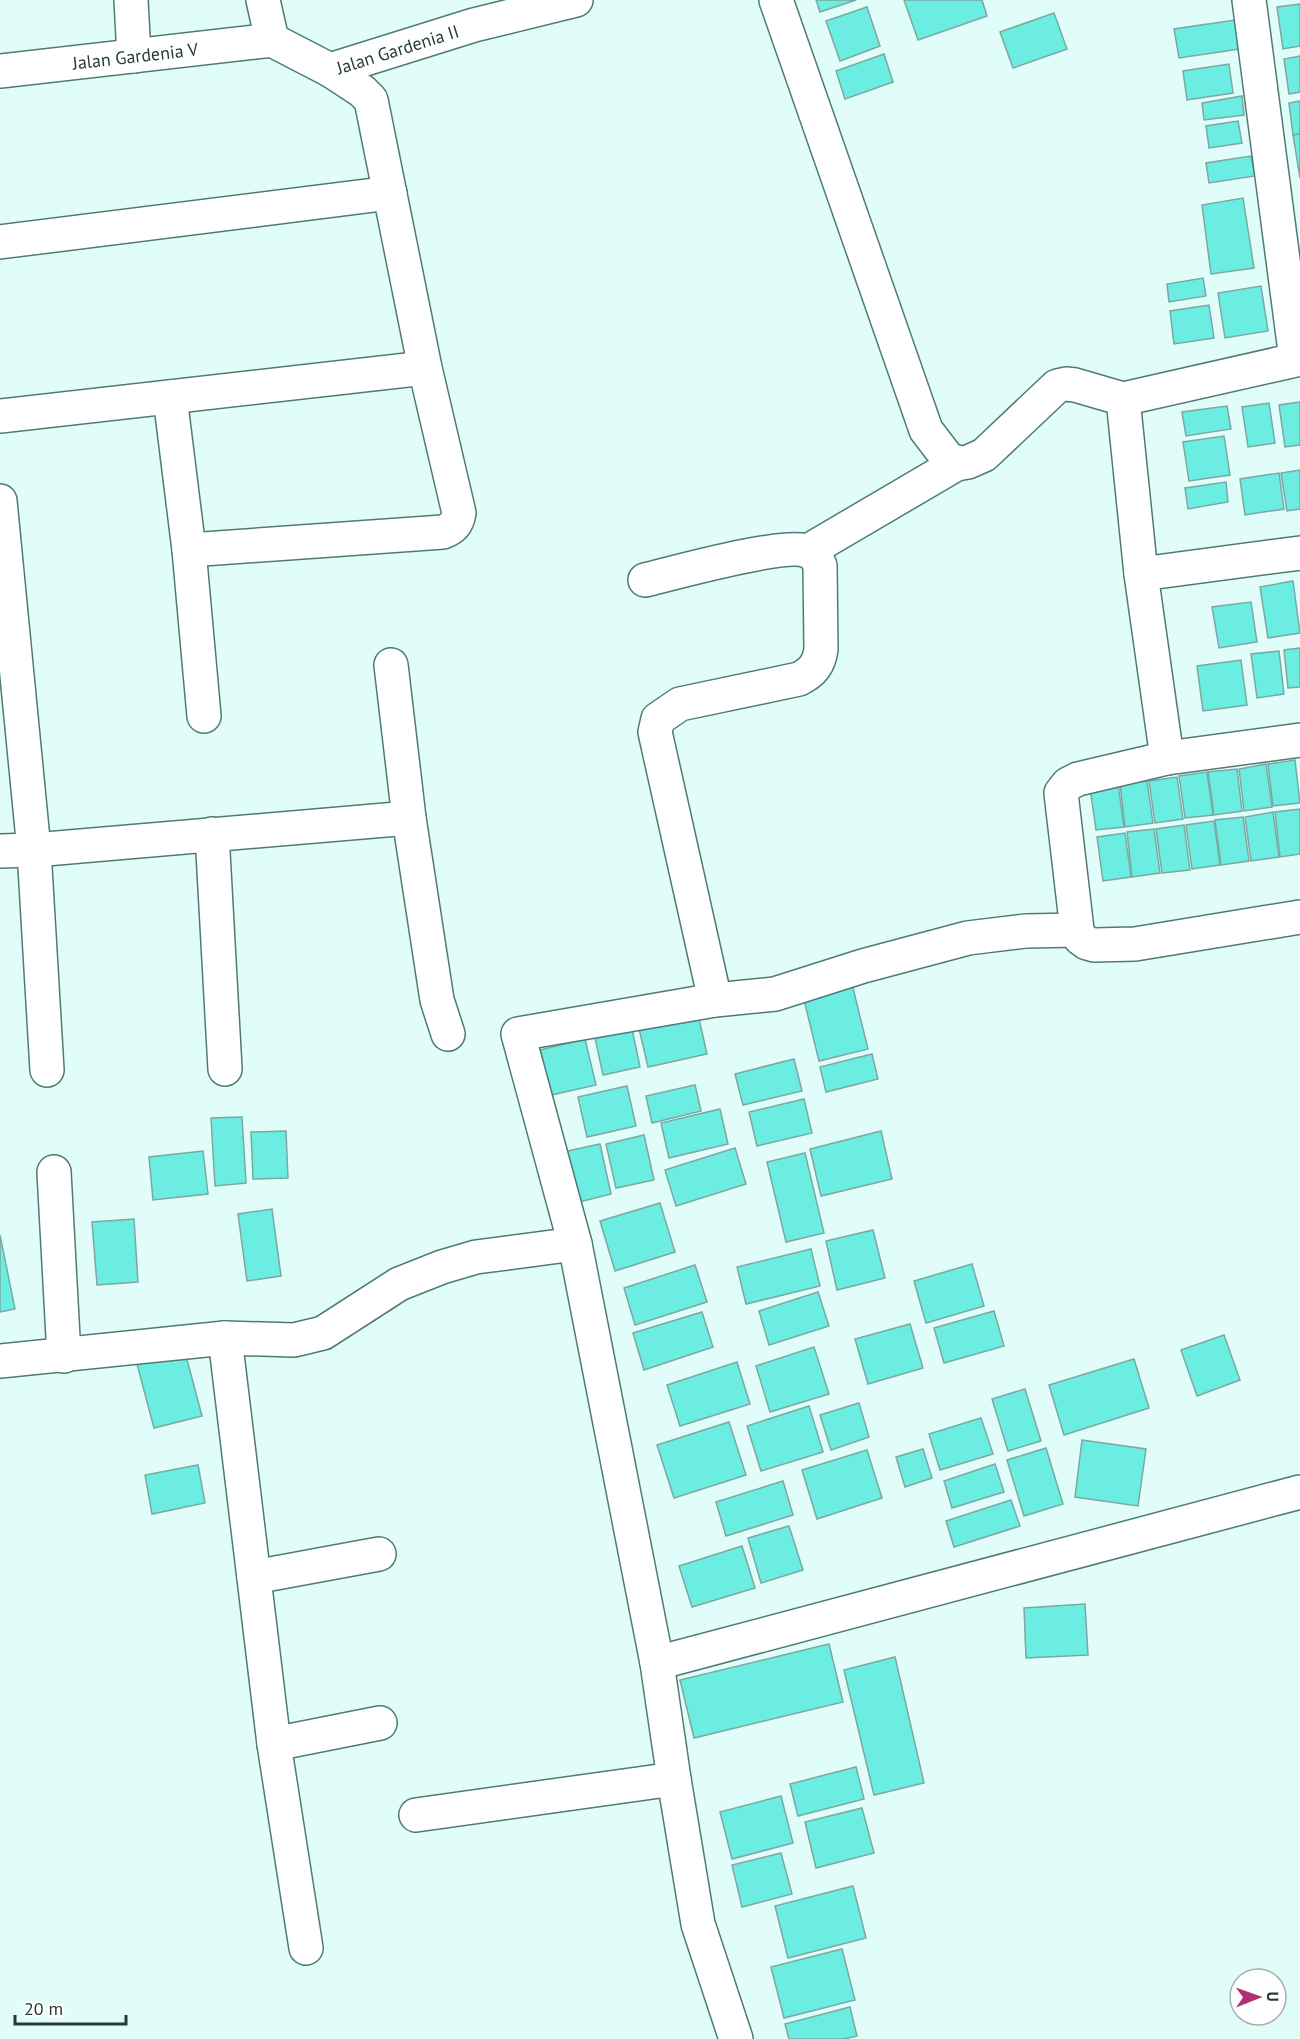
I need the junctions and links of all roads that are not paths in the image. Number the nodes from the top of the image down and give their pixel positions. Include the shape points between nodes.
1 (131, 0) edge
2 (263, 0) edge
3 (576, 0) edge
4 (776, 0) edge
5 (1249, 0) edge
6 (471, 13) edge
7 (272, 40) junction
8 (134, 56) junction
9 (330, 70) junction
10 (0, 71) edge
11 (390, 193) junction
12 (0, 242) edge
13 (1298, 359) edge
14 (426, 368) junction
15 (170, 397) junction
16 (1123, 399) junction
17 (0, 416) edge
18 (958, 463) junction
19 (0, 501) edge
20 (189, 550) junction
21 (808, 551) junction
22 (1300, 554) edge
23 (1141, 574) junction
24 (645, 580) dead end
25 (391, 665) dead end
26 (204, 716) dead end
27 (1300, 740) edge
28 (1167, 758) junction
29 (409, 818) junction
30 (212, 834) junction
31 (34, 850) junction
32 (0, 852) edge
33 (1300, 916) edge
34 (1077, 930) junction
35 (715, 1000) junction
36 (448, 1034) dead end
37 (225, 1069) dead end
38 (47, 1070) dead end
39 (54, 1172) dead end
40 (575, 1244) junction
41 (225, 1338) junction
42 (64, 1356) junction
43 (0, 1361) edge
44 (1300, 1492) edge
45 (379, 1554) dead end
46 (254, 1577) junction
47 (657, 1664) junction
48 (380, 1723) dead end
49 (274, 1744) junction
50 (674, 1779) junction
51 (416, 1815) dead end
52 (306, 1948) dead end
53 (736, 2039) edge

1 - 8 street
2 - 7 street
3 - 6 street, Jalan Gardenia II
4 - 18 street via 926,430 945,457
5 - 13 street
6 - 9 street, Jalan Gardenia II
7 - 8 street, Jalan Gardenia V
7 - 9 street, Jalan Gardenia II
8 - 10 street, Jalan Gardenia V
9 - 11 street via 371,100
11 - 12 street
11 - 14 street
13 - 16 street
14 - 15 street
14 - 20 street via 459,513 454,526 443,532
15 - 17 street
15 - 20 street
16 - 18 street via 1062,384 984,456
16 - 23 street
18 - 21 street
19 - 31 street
20 - 26 street
21 - 24 street via 779,549
21 - 35 street via 820,566 822,636 819,660 809,674 680,704 658,719 655,732
22 - 23 street
23 - 28 street
25 - 29 street
27 - 28 street
28 - 34 street via 1078,779 1061,793
29 - 30 street
29 - 36 street via 436,1000
30 - 31 street
30 - 37 street
31 - 32 street
31 - 38 street
33 - 34 street via 1136,944 1094,945 1080,938
34 - 35 street via 968,938 775,994
35 - 40 street via 518,1035
39 - 42 street
40 - 41 street via 476,1257 442,1268 399,1284 323,1333 294,1340
40 - 47 street
41 - 42 street
41 - 46 street
42 - 43 street
44 - 47 street
45 - 46 street
46 - 49 street
47 - 50 street
48 - 49 street
49 - 52 street
50 - 51 street
50 - 53 street via 698,1924

